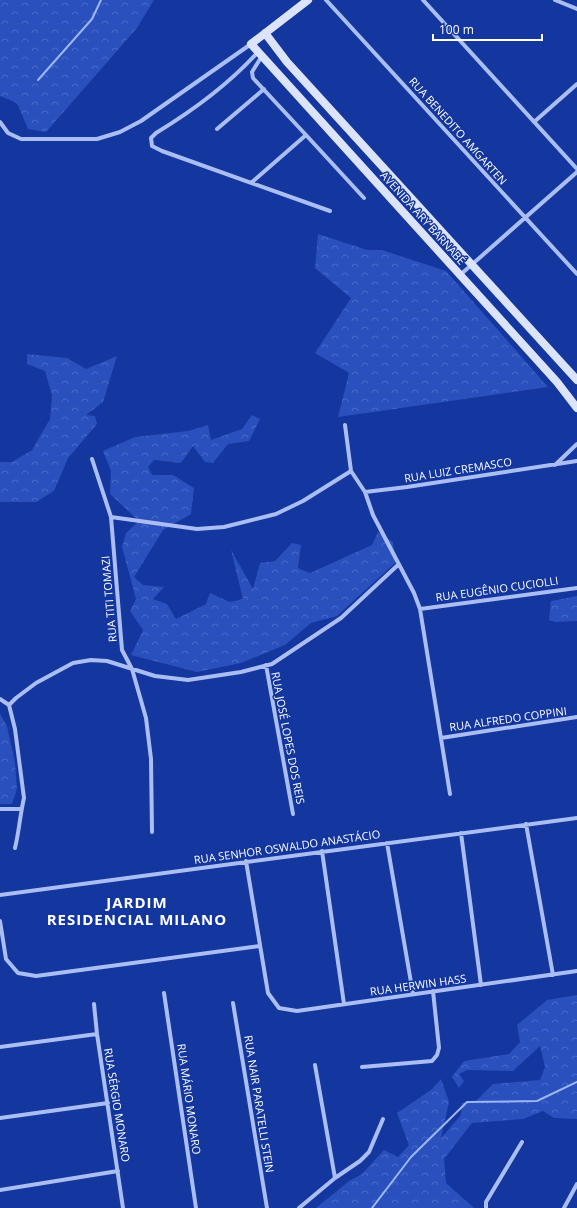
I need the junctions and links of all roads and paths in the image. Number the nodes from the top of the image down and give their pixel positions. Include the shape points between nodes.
1 (308, 0) edge
2 (326, 0) edge
3 (424, 0) edge
4 (555, 0) edge
5 (563, 1) edge
6 (577, 9) edge
7 (265, 33) junction
8 (251, 44) junction
9 (260, 54) junction
10 (287, 62) junction
11 (278, 73) junction
12 (577, 84) edge
13 (264, 89) junction
14 (0, 122) edge
15 (534, 122) junction
16 (217, 129) dead end
17 (306, 135) junction
18 (577, 169) edge
19 (577, 172) edge
20 (251, 183) junction
21 (364, 198) dead end
22 (330, 211) dead end
23 (526, 218) junction
24 (472, 265) junction
25 (577, 274) edge
26 (459, 275) junction
27 (577, 380) edge
28 (577, 408) edge
29 (345, 425) dead end
30 (577, 444) edge
31 (92, 459) dead end
32 (577, 461) edge
33 (555, 465) junction
34 (351, 471) junction
35 (364, 492) junction
36 (111, 517) junction
37 (399, 564) junction
38 (577, 588) edge
39 (420, 609) junction
40 (266, 666) junction
41 (132, 669) junction
42 (0, 699) edge
43 (9, 705) junction
44 (577, 717) edge
45 (441, 738) junction
46 (450, 794) dead end
47 (21, 808) junction
48 (0, 809) edge
49 (293, 814) dead end
50 (577, 818) edge
51 (526, 824) junction
52 (152, 832) dead end
53 (461, 833) junction
54 (387, 843) junction
55 (15, 848) dead end
56 (322, 851) junction
57 (246, 861) junction
58 (0, 895) edge
59 (0, 921) edge
60 (260, 946) junction
61 (577, 971) edge
62 (554, 975) junction
63 (481, 985) junction
64 (433, 992) junction
65 (164, 993) dead end
66 (414, 994) junction
67 (233, 1003) dead end
68 (94, 1004) dead end
69 (344, 1004) junction
70 (97, 1034) junction
71 (0, 1047) edge
72 (315, 1065) dead end
73 (362, 1067) dead end
74 (108, 1103) junction
75 (0, 1118) edge
76 (383, 1120) dead end
77 (522, 1142) dead end
78 (118, 1171) junction
79 (335, 1178) junction
80 (577, 1184) edge
81 (0, 1190) edge
82 (123, 1208) edge
83 (196, 1208) edge
84 (267, 1208) edge
85 (299, 1208) edge
86 (486, 1208) edge
87 (564, 1208) edge

1 - 7 street
2 - 23 street, RUA BENEDITO AMGARTEN
3 - 15 street
4 - 5 street
5 - 6 street
7 - 8 street
7 - 10 street, AVENIDA ARY BARNABÉ
8 - 9 street, AVENIDA ARY BARNABÉ
8 - 14 street via 141,121 110,136 97,139 21,139 8,133
9 - 11 street, AVENIDA ARY BARNABÉ
9 - 13 street via 252,72 253,78
9 - 20 street via 211,96 151,138 152,146 162,152
10 - 11 street
10 - 24 street, AVENIDA ARY BARNABÉ
11 - 26 street, AVENIDA ARY BARNABÉ
12 - 15 street
13 - 16 street
13 - 17 street
15 - 18 street
17 - 20 street
17 - 21 street
19 - 23 street
20 - 22 street
23 - 24 street
23 - 25 street, RUA BENEDITO AMGARTEN
24 - 26 street
24 - 27 street, AVENIDA ARY BARNABÉ
26 - 28 street, AVENIDA ARY BARNABÉ via 557,382
29 - 34 street
30 - 33 street
31 - 36 street, RUA TITI TOMAZI
32 - 33 street, RUA LUIZ CREMASCO
33 - 35 street, RUA LUIZ CREMASCO
34 - 35 street
34 - 36 street via 303,501 276,514 224,527 197,529
35 - 37 street
36 - 41 street, RUA TITI TOMAZI via 122,650
37 - 39 street
37 - 40 street via 341,618
38 - 39 street, RUA EUGÊNIO CUCIOLLI
39 - 45 street
40 - 41 street via 188,680 155,676
40 - 49 street, RUA JOSÉ LOPES DOS REIS
41 - 43 street via 107,660 73,663 36,683
41 - 52 street, RUA TITI TOMAZI via 148,732
42 - 43 street
43 - 47 street via 20,761 24,798
44 - 45 street, RUA ALFREDO COPPINI
45 - 46 street
47 - 48 street
47 - 55 street
50 - 51 street, RUA SENHOR OSWALDO ANASTÁCIO
51 - 53 street, RUA SENHOR OSWALDO ANASTÁCIO
51 - 62 street
53 - 54 street, RUA SENHOR OSWALDO ANASTÁCIO
53 - 63 street
54 - 56 street, RUA SENHOR OSWALDO ANASTÁCIO
54 - 66 street
56 - 57 street, RUA SENHOR OSWALDO ANASTÁCIO
56 - 69 street
57 - 58 street, RUA SENHOR OSWALDO ANASTÁCIO
57 - 60 street
59 - 60 street via 6,959 18,973 36,976
60 - 69 street, RUA HERWIN HASS via 268,993 278,1008 297,1011
61 - 62 street, RUA HERWIN HASS
62 - 63 street, RUA HERWIN HASS
63 - 64 street, RUA HERWIN HASS
64 - 66 street, RUA HERWIN HASS
64 - 73 street via 439,1048 432,1061
65 - 83 street, RUA MÁRIO MONARO
66 - 69 street, RUA HERWIN HASS
67 - 84 street, RUA NAIR PARATELLI STEIN
68 - 70 street, RUA SÉRGIO MONARO
70 - 71 street
70 - 74 street, RUA SÉRGIO MONARO
72 - 79 street
74 - 75 street
74 - 78 street, RUA SÉRGIO MONARO
76 - 79 street via 369,1152
77 - 86 street via 486,1202
78 - 81 street
78 - 82 street, RUA SÉRGIO MONARO
79 - 85 street
80 - 87 street

